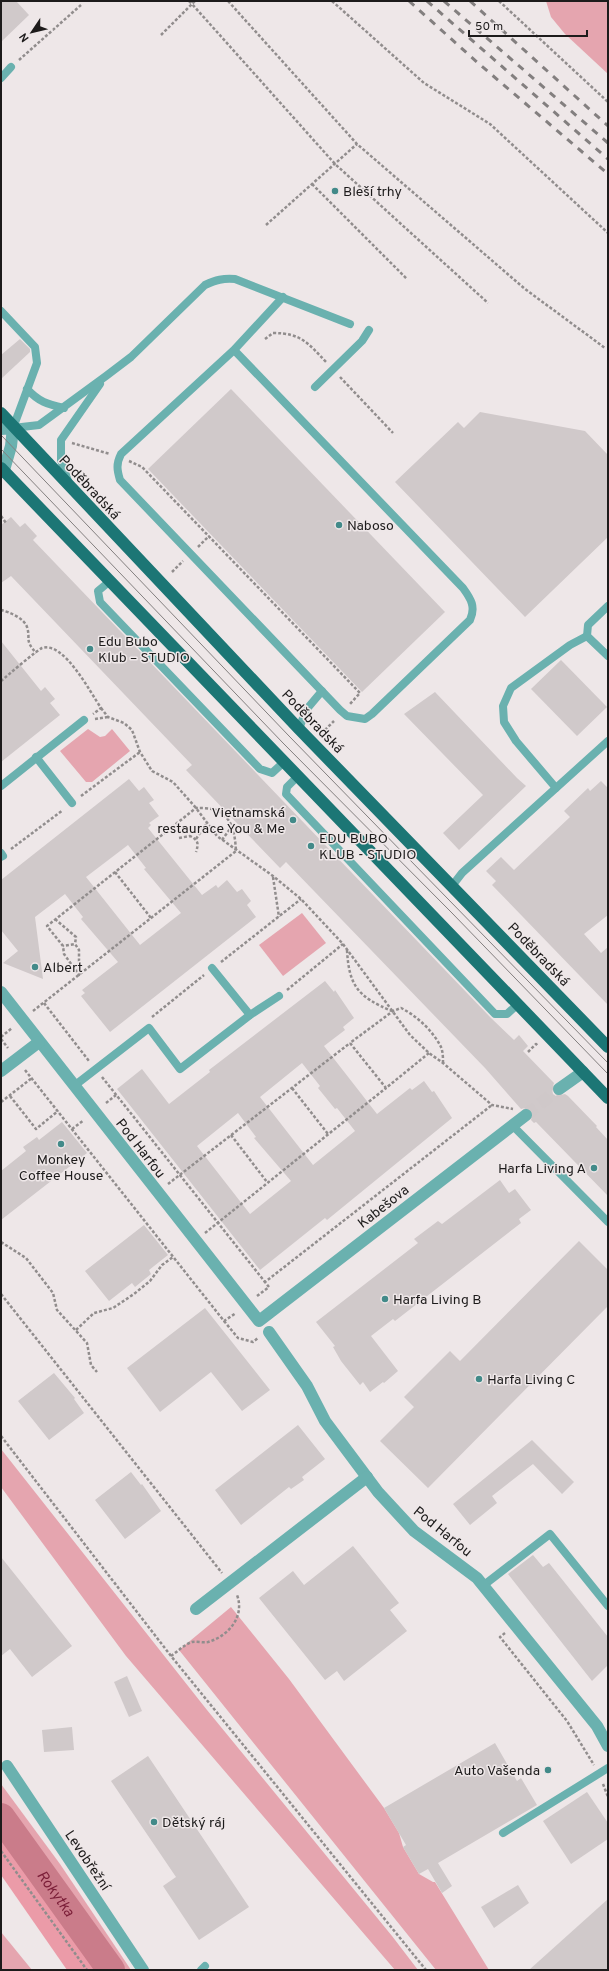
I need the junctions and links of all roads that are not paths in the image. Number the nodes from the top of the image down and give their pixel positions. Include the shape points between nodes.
1 (11, 67) road end
2 (1, 78) edge
3 (283, 297) junction
4 (1, 311) edge
5 (350, 324) dead end
6 (369, 330) dead end
7 (234, 350) junction
8 (106, 376) junction
9 (315, 387) dead end
10 (27, 389) junction
11 (64, 408) junction
12 (1, 413) edge
13 (13, 428) junction
14 (1, 429) edge
15 (2, 470) edge
16 (70, 487) junction
17 (110, 581) junction
18 (608, 606) edge
19 (588, 636) junction
20 (608, 656) edge
21 (322, 691) junction
22 (84, 720) road end
23 (299, 729) junction
24 (608, 741) edge
25 (36, 757) junction
26 (284, 762) junction
27 (298, 776) junction
28 (1, 786) edge
29 (556, 788) junction
30 (72, 803) dead end
31 (1, 853) edge
32 (1, 857) edge
33 (452, 886) junction
34 (212, 968) dead end
35 (1, 992) edge
36 (279, 996) road end
37 (518, 1004) junction
38 (250, 1015) junction
39 (39, 1042) junction
40 (608, 1047) edge
41 (1, 1071) edge
42 (583, 1072) junction
43 (74, 1086) junction
44 (559, 1089) tunnel mouth
45 (608, 1098) edge
46 (524, 1116) tunnel mouth
47 (512, 1125) junction
48 (608, 1222) edge
49 (259, 1321) joint
50 (270, 1332) road end
51 (367, 1477) junction
52 (484, 1586) junction
53 (608, 1606) edge
54 (196, 1609) dead end
55 (608, 1746) edge
56 (7, 1766) dead end
57 (608, 1768) edge
58 (503, 1833) dead end
59 (143, 1970) edge

1 - 2 lane
3 - 5 lane
3 - 7 lane
3 - 8 lane via 235,279 215,280 205,285 131,357
4 - 10 lane via 35,347 37,363
6 - 9 lane via 362,341
7 - 21 lane via 119,457 117,470 120,480
7 - 21 lane via 463,588 473,605 474,612 470,620 365,719 356,719 343,712
8 - 11 lane
8 - 16 lane via 61,440 61,460
10 - 11 lane via 48,405
10 - 13 lane
11 - 13 lane via 39,426
12 - 13 main road, Poděbradská
13 - 14 street
13 - 15 street via 11,446
13 - 16 main road, Poděbradská
15 - 17 main road
16 - 23 main road, Poděbradská
17 - 26 main road
17 - 26 lane via 98,591 100,602 260,768 272,773
18 - 19 lane via 588,625
19 - 20 lane
19 - 29 lane via 570,645 511,688 503,706 504,722 516,741
21 - 23 lane via 306,710
22 - 25 lane
23 - 33 main road, Poděbradská
24 - 29 lane
25 - 28 lane
25 - 30 lane
26 - 27 main road
27 - 37 main road
27 - 37 lane via 287,787 286,794 495,1014 507,1014
29 - 33 lane via 462,873
31 - 32 lane
33 - 40 main road, Poděbradská
34 - 38 lane
35 - 39 street, Pod Harfou
36 - 38 lane
37 - 42 main road
38 - 43 lane via 180,1069 149,1028
39 - 41 street
39 - 43 street, Pod Harfou
42 - 44 street
42 - 45 main road
43 - 49 street, Pod Harfou
46 - 47 street, Kabešova
47 - 48 lane
47 - 49 street, Kabešova
50 - 51 street, Pod Harfou via 307,1386 325,1421
51 - 52 street, Pod Harfou via 414,1530
51 - 54 street
52 - 53 lane via 550,1534
52 - 55 street, Pod Harfou via 596,1726
56 - 59 street, Levobřežní
57 - 58 lane

